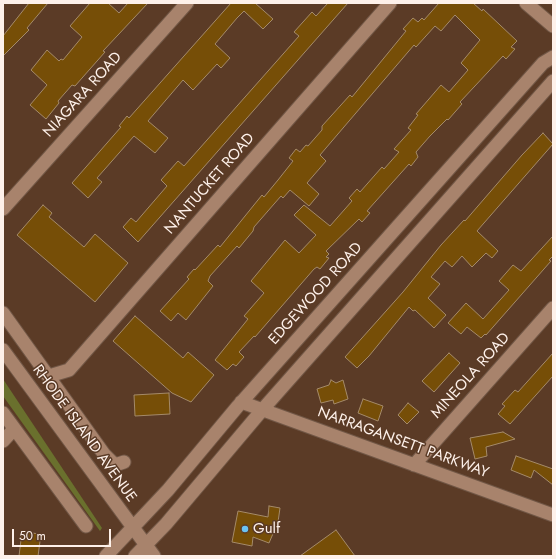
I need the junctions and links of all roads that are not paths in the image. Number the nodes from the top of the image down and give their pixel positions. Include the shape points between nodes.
1 (187, 3) edge
2 (390, 3) edge
3 (526, 3) edge
4 (553, 26) edge
5 (553, 56) edge
6 (553, 81) edge
7 (3, 209) edge
8 (553, 308) edge
9 (3, 313) edge
10 (3, 350) edge
11 (48, 376) junction
12 (241, 402) junction
13 (263, 409) junction
14 (3, 413) edge
15 (14, 429) junction
16 (3, 441) edge
17 (124, 462) dead end
18 (414, 465) junction
19 (553, 515) edge
20 (86, 526) dead end
21 (132, 527) junction
22 (145, 545) junction
23 (106, 556) edge
24 (135, 556) edge
25 (154, 556) edge

1 - 7 street, NIAGARA ROAD
2 - 11 street, NANTUCKET ROAD via 69,370
3 - 4 street
5 - 12 street, EDGEWOOD ROAD via 543,63
6 - 13 street
8 - 18 street, MINEOLA ROAD
9 - 11 street, RHODE ISLAND AVENUE
10 - 21 street, RHODE ISLAND AVENUE
11 - 17 street, RHODE ISLAND AVENUE via 109,460 115,465
12 - 13 street, NARRAGANSETT PARKWAY
12 - 21 street, EDGEWOOD ROAD via 168,490
13 - 18 street, NARRAGANSETT PARKWAY
13 - 22 street
14 - 15 street
15 - 16 street
15 - 20 street
18 - 19 street, NARRAGANSETT PARKWAY
21 - 22 street, RHODE ISLAND AVENUE
21 - 23 street, EDGEWOOD ROAD
22 - 24 street
22 - 25 street, RHODE ISLAND AVENUE

